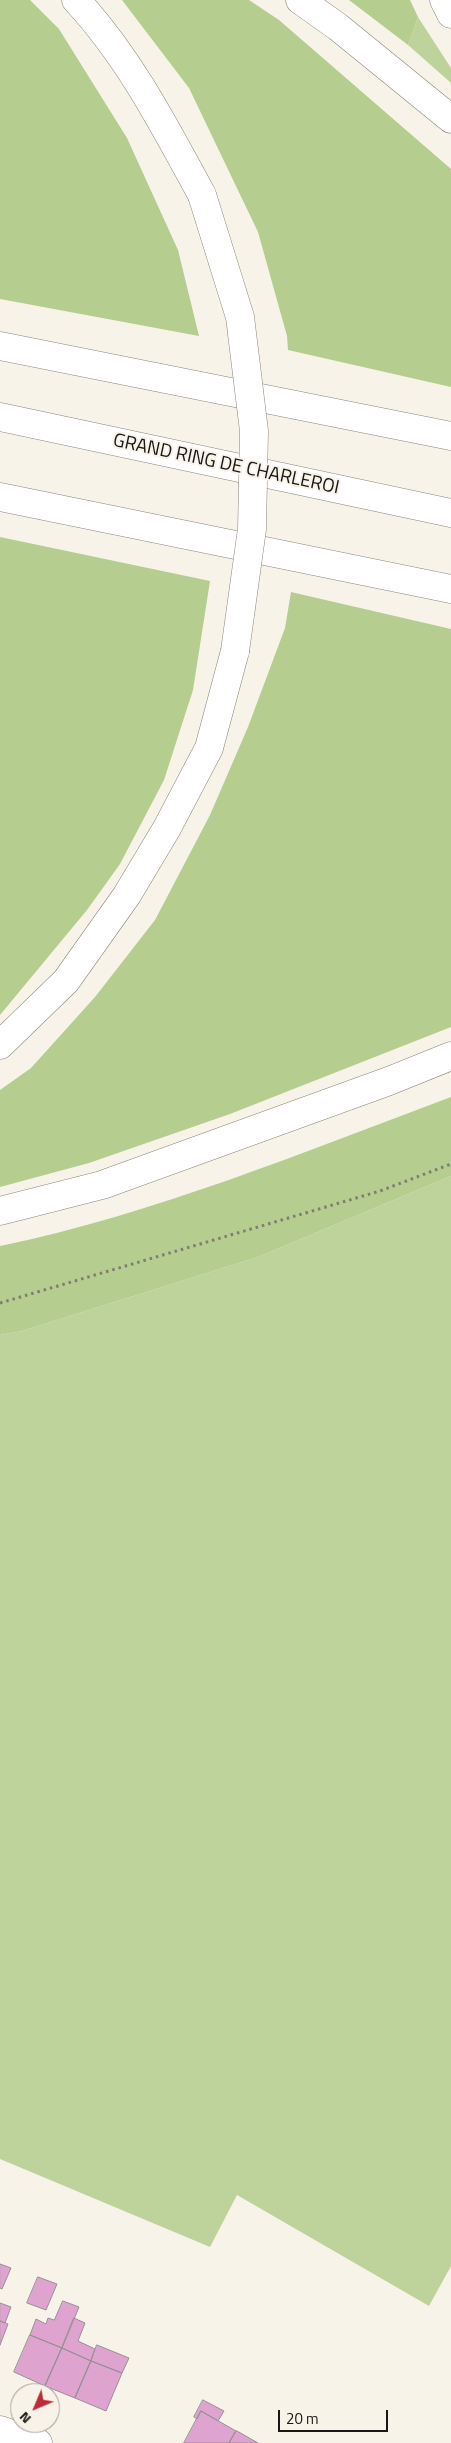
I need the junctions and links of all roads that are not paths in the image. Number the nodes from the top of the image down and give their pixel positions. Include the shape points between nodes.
1 (76, 0) edge
2 (300, 0) edge
3 (444, 0) edge
4 (451, 14) edge
5 (451, 119) edge
6 (0, 346) edge
7 (0, 418) edge
8 (451, 436) edge
9 (0, 497) edge
10 (451, 513) edge
11 (451, 589) edge
12 (0, 1045) edge
13 (451, 1056) edge
14 (0, 1211) edge
15 (0, 2430) edge
16 (38, 2443) edge

1 - 12 main road, bridge via 92,17 152,103 202,195 240,318 254,432 252,529 235,651 208,748 167,828 66,982
2 - 5 main road
3 - 4 main road
6 - 8 main road
7 - 10 main road, GRAND RING DE CHARLEROI
9 - 11 main road
13 - 14 main road via 102,1185
15 - 16 main road

